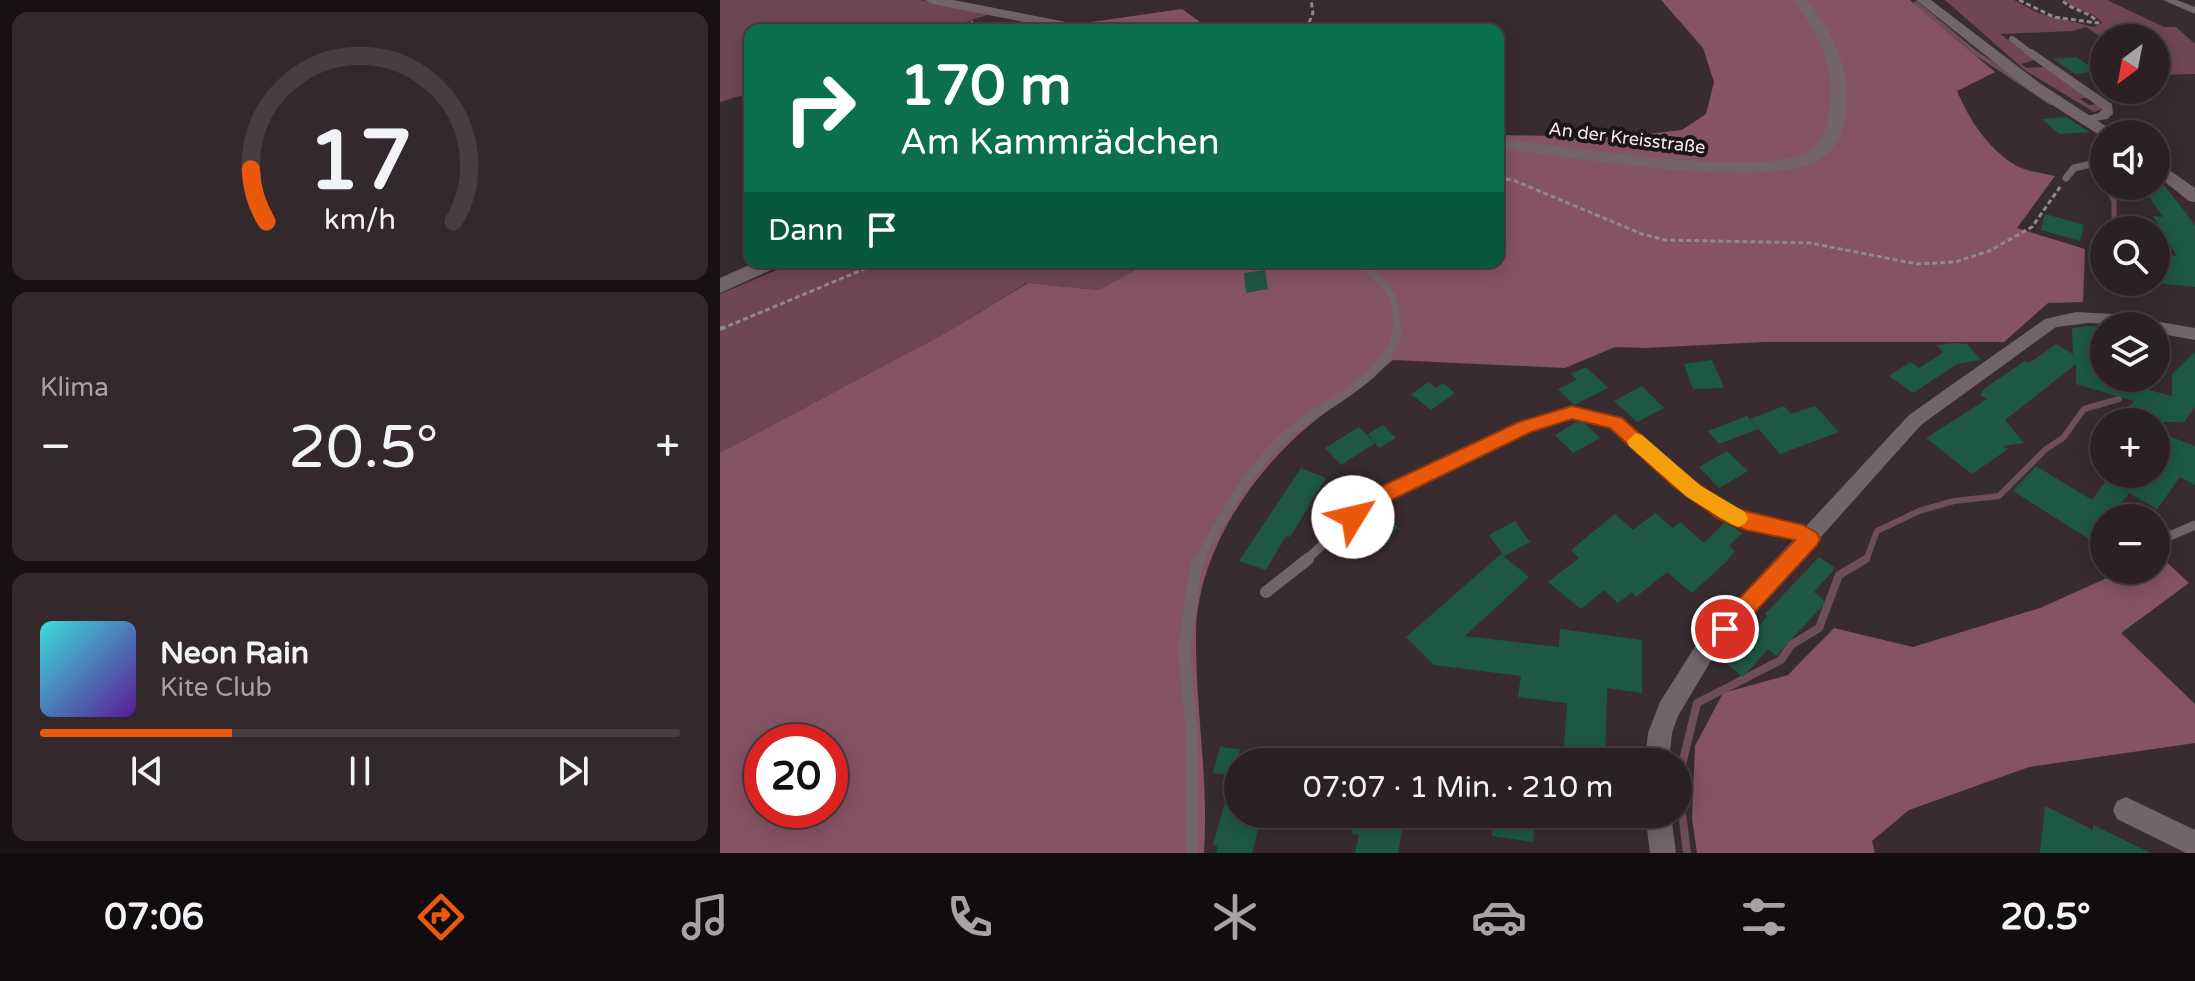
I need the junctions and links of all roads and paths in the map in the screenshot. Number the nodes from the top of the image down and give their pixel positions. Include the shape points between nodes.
1 (932, 0) edge
2 (1311, 0) edge
3 (1800, 0) edge
4 (1923, 0) edge
5 (2019, 0) edge
6 (2062, 0) edge
7 (2168, 0) edge
8 (2195, 11) edge
9 (1056, 24) edge
10 (1308, 24) edge
11 (2012, 39) dead end
12 (2028, 51) joint
13 (2088, 120) joint
14 (1504, 145) edge
15 (2090, 164) edge
16 (2170, 177) edge
17 (2066, 178) joint
18 (1504, 179) edge
19 (2195, 197) edge
20 (760, 268) edge
21 (867, 268) edge
22 (1367, 268) edge
23 (720, 286) edge
24 (2090, 316) edge
25 (720, 329) edge
26 (2170, 329) edge
27 (2195, 334) edge
28 (2195, 525) edge
29 (2170, 536) edge
30 (1810, 539) junction
31 (1266, 592) dead end
32 (1658, 748) edge
33 (2126, 810) dead end
34 (1660, 828) edge
35 (2195, 844) edge
36 (1192, 853) edge
37 (1663, 853) edge

1 - 9 street
2 - 10 path
3 - 14 street, An der Kreisstraße via 1826,41 1841,81 1832,139 1814,157 1770,166 1686,167
4 - 13 street via 2023,78
5 - 6 path via 2054,17 2098,23
7 - 8 street
11 - 12 lane
12 - 13 street via 2108,107 2103,116
15 - 17 lane via 2074,168
16 - 19 street
17 - 18 path via 2032,227 1989,251 1955,262 1917,264 1810,243 1665,240
20 - 23 street
21 - 25 path
22 - 36 lane via 1391,290 1397,339 1360,383 1291,431 1258,465 1196,567 1184,649
24 - 30 street via 2074,315 2040,330 1915,420
26 - 27 street
28 - 29 lane
30 - 31 lane via 1726,514 1680,481 1616,422 1572,413 1512,432 1370,501
30 - 32 street via 1704,652 1668,710
33 - 35 street
34 - 37 street

